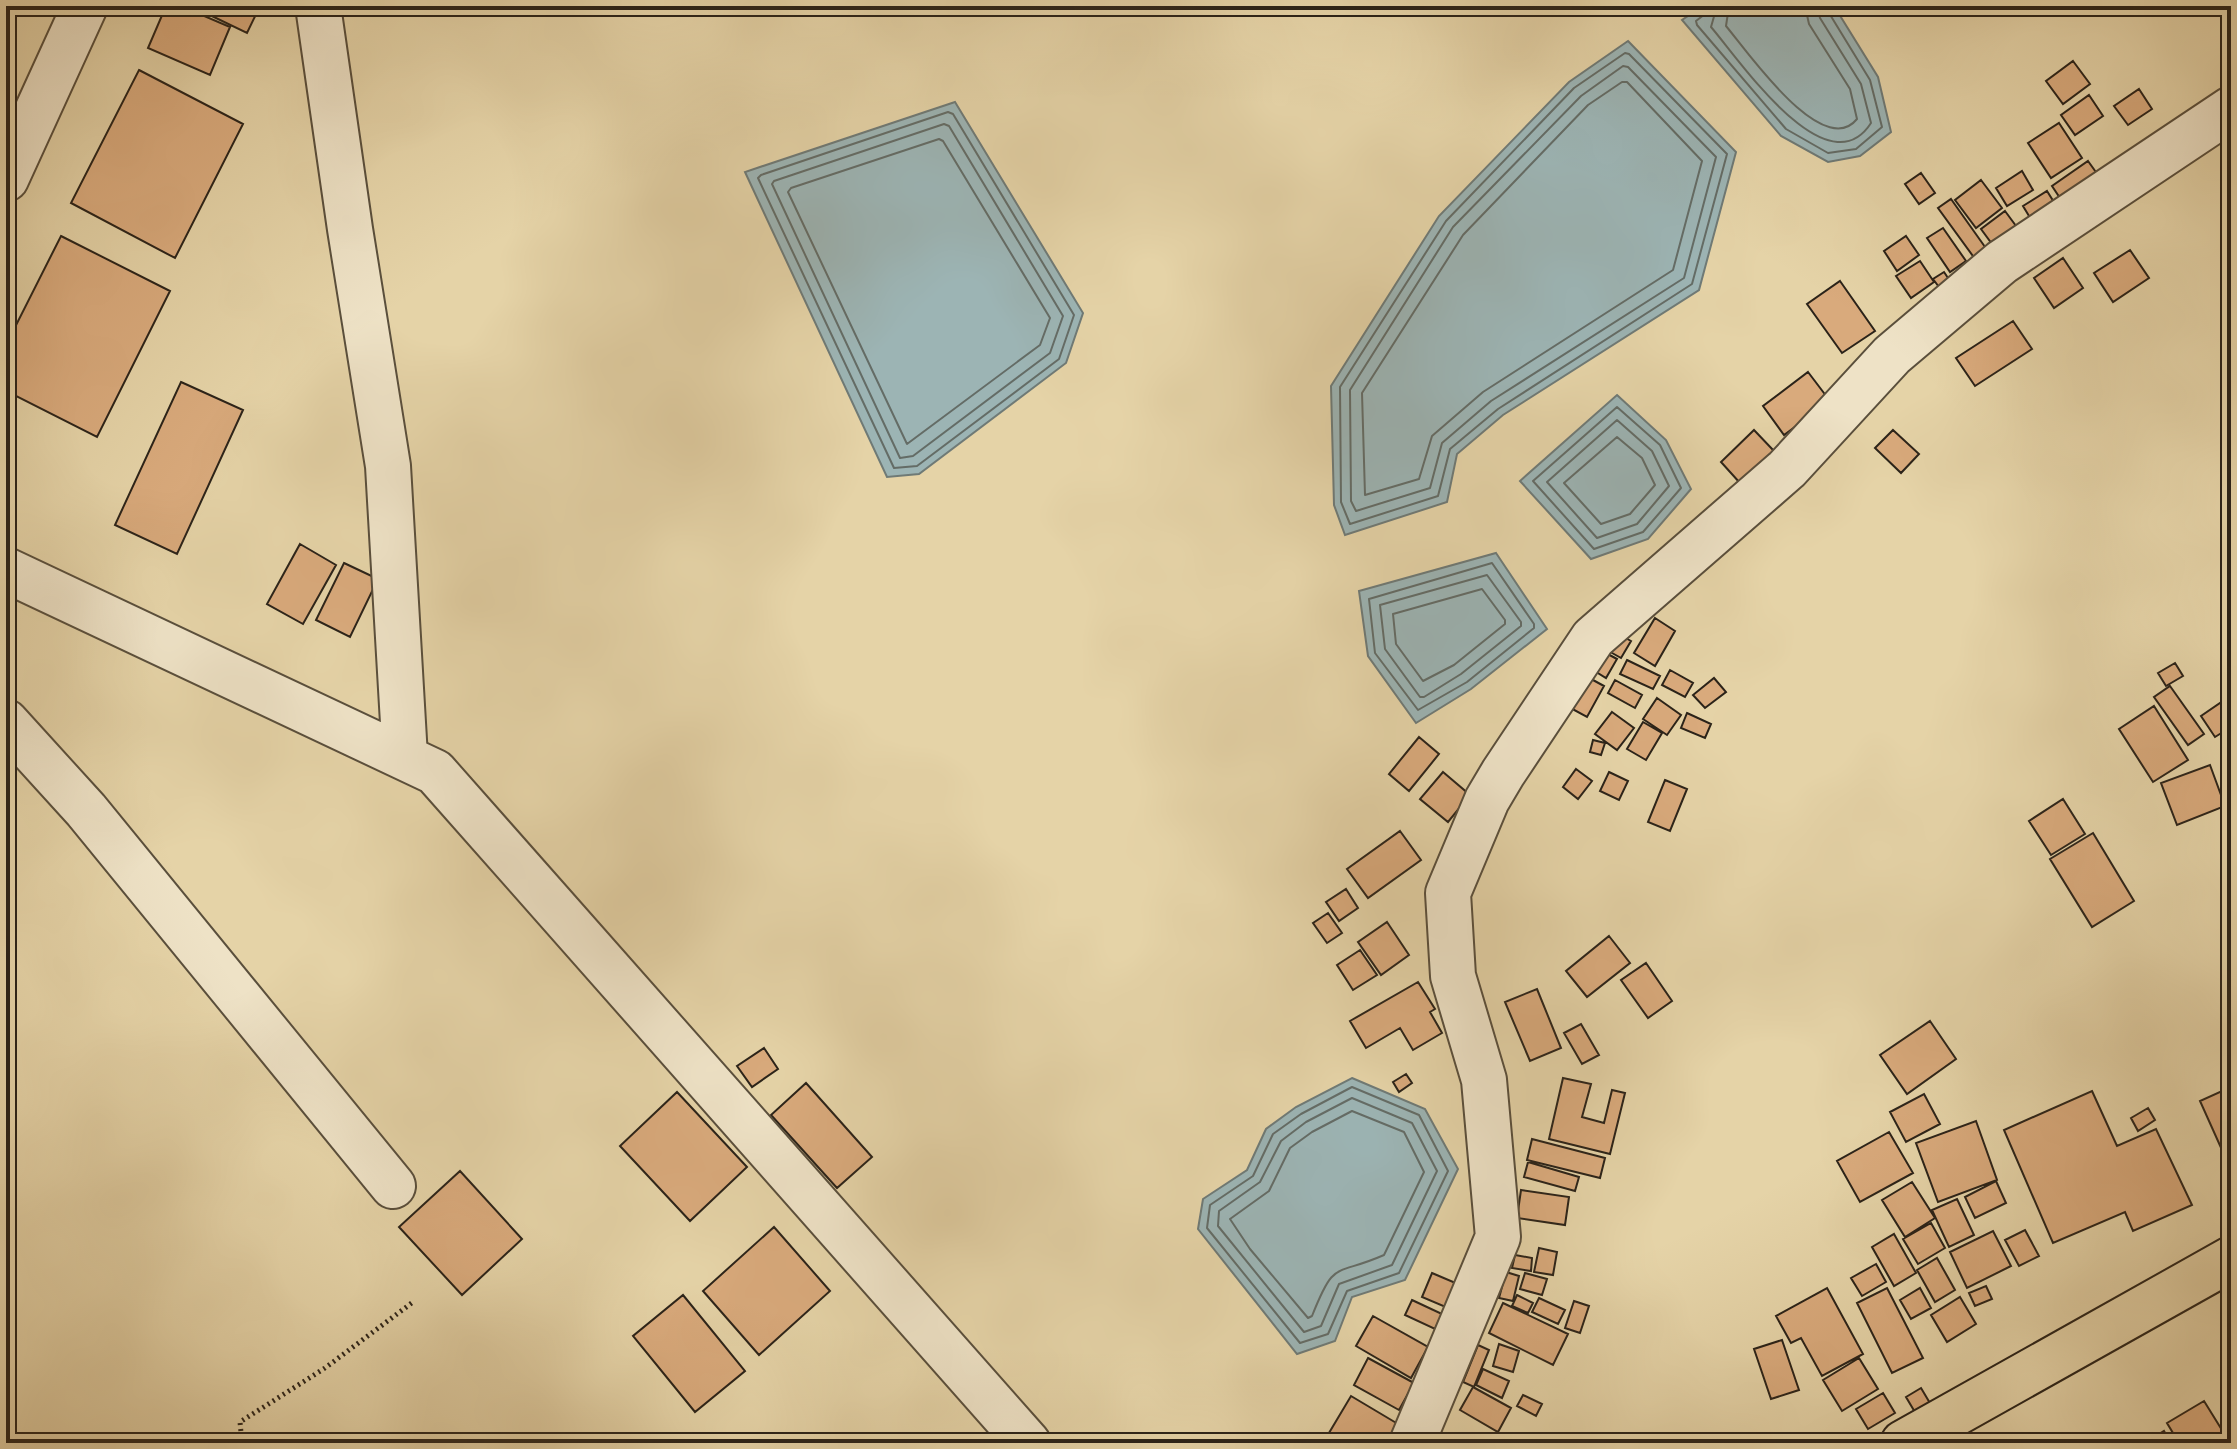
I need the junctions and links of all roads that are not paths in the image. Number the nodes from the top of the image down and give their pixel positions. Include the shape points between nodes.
1 (85, 6) edge
2 (318, 6) edge
3 (2231, 109) edge
4 (6, 179) edge
5 (6, 570) edge
6 (6, 722) edge
7 (405, 757) junction
8 (393, 1186) dead end
9 (2231, 1259) edge
10 (1028, 1443) edge
11 (1412, 1443) edge
12 (1903, 1443) edge

1 - 4 street
2 - 7 street via 388,466
3 - 11 street via 2002,262 1892,355 1787,469 1593,638 1503,773 1448,893 1453,976 1484,1080 1498,1237
5 - 7 street
6 - 8 street via 86,810
7 - 10 street via 435,772
9 - 12 highway

